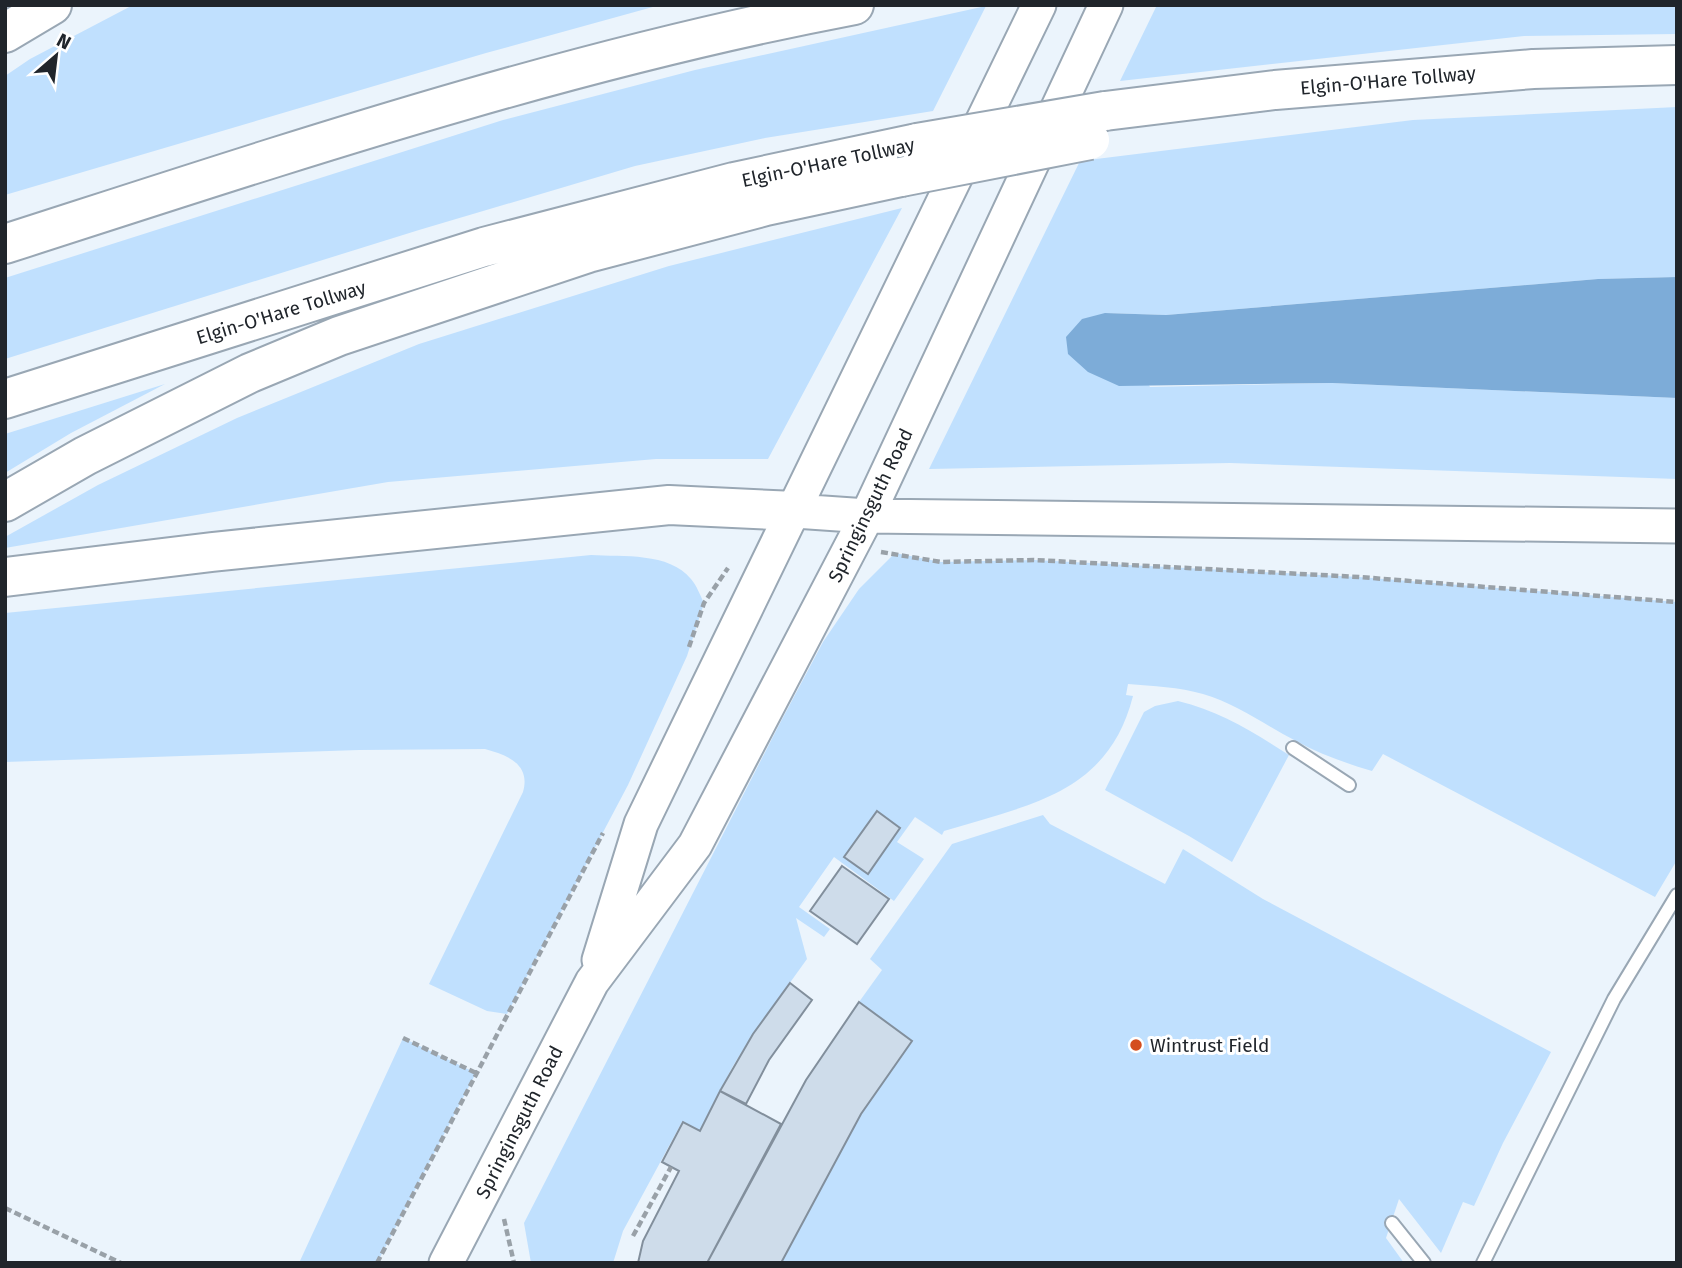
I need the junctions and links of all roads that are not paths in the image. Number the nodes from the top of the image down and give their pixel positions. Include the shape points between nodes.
1 (52, 5) edge
2 (854, 5) edge
3 (1039, 5) edge
4 (1106, 5) edge
5 (5, 33) edge
6 (1677, 65) edge
7 (1098, 126) junction
8 (5, 244) edge
9 (5, 399) edge
10 (5, 502) edge
11 (795, 511) junction
12 (867, 516) junction
13 (1677, 526) edge
14 (5, 577) edge
15 (1293, 748) dead end
16 (1349, 785) dead end
17 (1677, 895) edge
18 (592, 982) junction
19 (1392, 1223) dead end
20 (446, 1263) edge
21 (1424, 1263) edge
22 (1483, 1263) edge

1 - 5 highway
2 - 8 highway via 611,59 483,94
3 - 11 street, Springinsguth Road
4 - 12 street, Springinsguth Road
6 - 7 highway, Elgin-O'Hare Tollway via 1533,69 1275,90
7 - 9 highway, Elgin-O'Hare Tollway, bridge via 918,143 734,181 484,247
7 - 10 highway, bridge via 588,253 421,308 250,373
11 - 12 street
11 - 14 highway via 669,505
11 - 18 street, Springinsguth Road via 641,824
12 - 13 street
12 - 18 street, Springinsguth Road via 695,845
15 - 16 lane
17 - 22 lane via 1614,999
18 - 20 street, Springinsguth Road
19 - 21 lane

